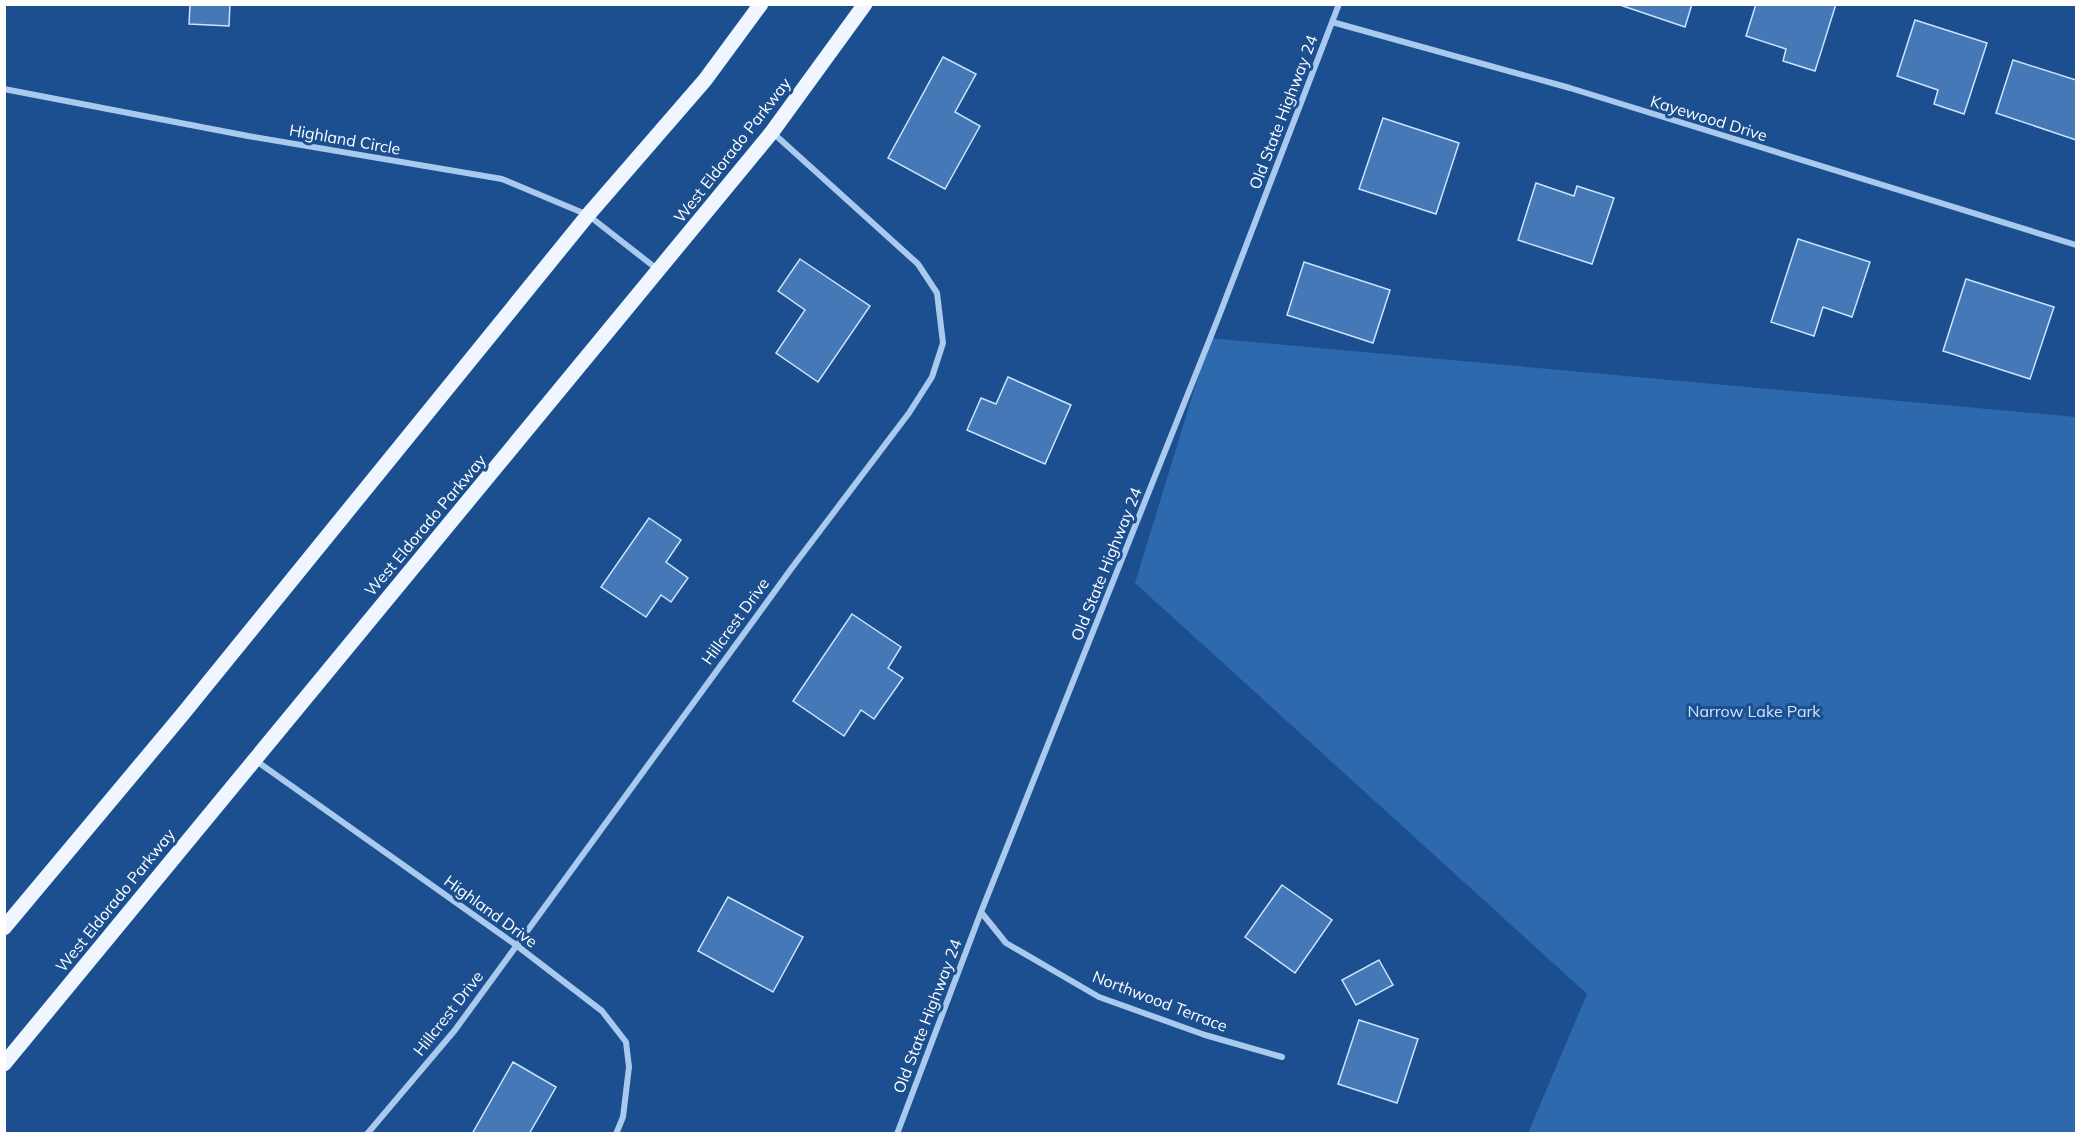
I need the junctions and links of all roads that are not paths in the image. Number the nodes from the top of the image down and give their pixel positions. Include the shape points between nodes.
1 (761, 4) edge
2 (865, 4) edge
3 (1339, 4) edge
4 (1332, 22) junction
5 (4, 89) edge
6 (771, 132) junction
7 (588, 215) junction
8 (2076, 245) edge
9 (659, 271) junction
10 (254, 759) junction
11 (981, 912) junction
12 (4, 928) edge
13 (516, 945) junction
14 (1282, 1057) dead end
15 (4, 1064) edge
16 (367, 1134) edge
17 (616, 1134) edge
18 (897, 1134) edge

1 - 7 main road via 705,80
2 - 6 main road, West Eldorado Parkway
3 - 4 street, Old State Highway 24
4 - 8 street, Kayewood Drive via 1570,88
4 - 11 street, Old State Highway 24
5 - 7 street, Highland Circle via 502,179
6 - 9 main road, West Eldorado Parkway
6 - 13 street, Hillcrest Drive via 918,264 937,293 943,343 932,377 909,413
7 - 9 street, Highland Circle
7 - 12 main road
9 - 10 main road, West Eldorado Parkway
10 - 13 street, Highland Drive
10 - 15 main road, West Eldorado Parkway
11 - 14 street, Northwood Terrace via 1006,942 1099,997 1205,1035
11 - 18 street, Old State Highway 24
13 - 16 street, Hillcrest Drive via 454,1030
13 - 17 street, Highland Drive via 602,1011 626,1042 629,1067 623,1117

